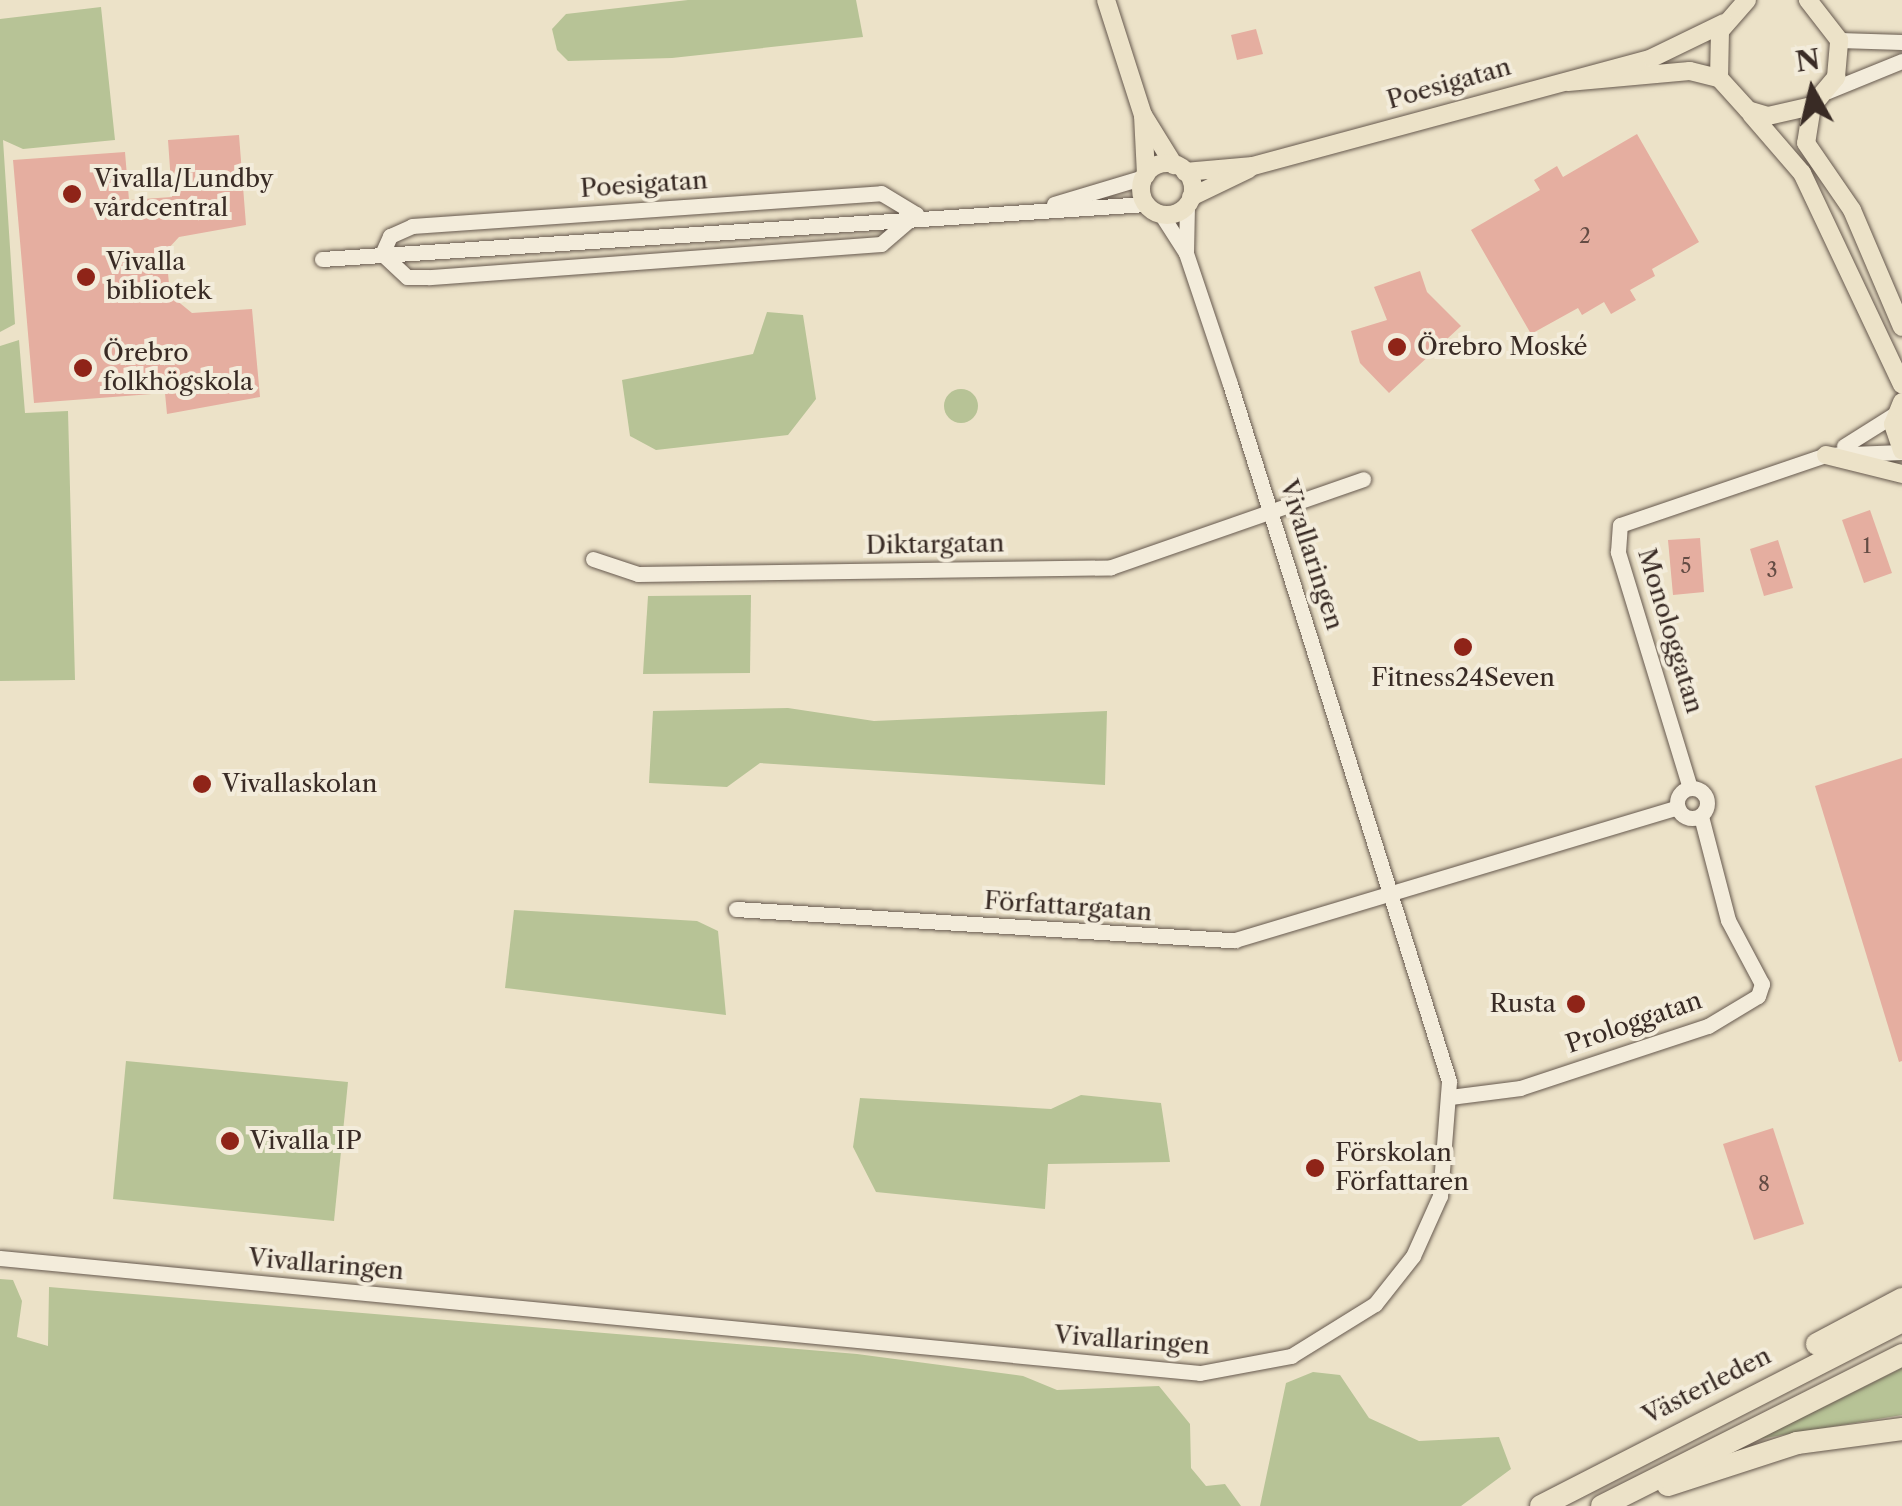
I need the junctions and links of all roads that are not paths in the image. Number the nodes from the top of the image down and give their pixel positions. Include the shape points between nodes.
1 (1106, 0) edge
2 (1747, 0) edge
3 (1808, 0) edge
4 (1730, 12) edge
5 (1838, 40) junction
6 (1902, 42) edge
7 (1902, 61) edge
8 (1719, 78) junction
9 (1543, 84) junction
10 (1828, 91) junction
11 (1812, 106) junction
12 (1748, 110) junction
13 (1143, 116) junction
14 (1253, 166) junction
15 (1180, 168) junction
16 (1145, 176) junction
17 (1189, 201) junction
18 (1054, 204) junction
19 (1154, 209) junction
20 (916, 214) junction
21 (1186, 253) junction
22 (382, 254) junction
23 (322, 259) dead end
24 (1902, 327) edge
25 (1902, 385) edge
26 (1902, 394) edge
27 (1900, 406) edge
28 (1902, 451) edge
29 (1826, 455) junction
30 (1902, 474) edge
31 (1363, 479) dead end
32 (1272, 515) junction
33 (593, 559) dead end
34 (1690, 788) junction
35 (1678, 808) junction
36 (1701, 816) junction
37 (1392, 894) junction
38 (736, 909) dead end
39 (1450, 1096) junction
40 (7, 1259) edge
41 (1902, 1299) edge
42 (1902, 1321) edge
43 (1902, 1355) edge
44 (1709, 1417) junction
45 (1902, 1429) edge
46 (1649, 1481) junction
47 (1541, 1506) edge
48 (1602, 1506) edge

1 - 13 main road
2 - 4 main road, Poesigatan
3 - 5 main road
4 - 8 main road
4 - 9 main road, Poesigatan via 1652,58
5 - 6 street
5 - 10 main road
7 - 10 street
8 - 9 main road, Poesigatan via 1690,70
8 - 12 main road
9 - 14 main road, Poesigatan
10 - 11 main road
11 - 12 main road via 1789,116
11 - 24 main road via 1806,143 1852,210
12 - 25 main road via 1802,173
13 - 15 main road
13 - 16 main road
14 - 15 main road, Poesigatan
14 - 17 main road, Poesigatan
15 - 16 main road, Poesigatan
15 - 17 main road
16 - 18 street, Poesigatan
16 - 19 main road
17 - 19 main road, Poesigatan
17 - 21 street, Vivallaringen
18 - 19 street, Poesigatan
18 - 20 street, Poesigatan
19 - 21 street, Vivallaringen
20 - 22 street, Poesigatan
20 - 22 street, Poesigatan via 881,193 412,226 390,236
20 - 22 street via 880,244 428,277 407,277
21 - 32 street, Vivallaringen
22 - 23 street, Poesigatan
26 - 27 main road
27 - 28 main road
27 - 29 street, Monologgatan
28 - 29 street, Monologgatan
29 - 30 main road
29 - 34 street, Monologgatan via 1618,529
31 - 32 street, Diktargatan
32 - 33 street, Diktargatan via 1096,568 638,574
32 - 37 street, Vivallaringen
34 - 35 street
34 - 36 street via 1706,796
35 - 36 street
35 - 37 street
36 - 39 street, Prologgatan via 1728,920 1762,984 1758,996 1708,1026 1504,1094
37 - 38 street, Författargatan via 1217,941
37 - 39 street, Vivallaringen
39 - 40 street, Vivallaringen via 1440,1196 1396,1281 1323,1342 1222,1373
41 - 44 highway via 1734,1388
42 - 44 highway, Västerleden
43 - 46 highway
44 - 47 highway, Västerleden
45 - 46 highway via 1798,1442 1661,1487
46 - 48 highway

